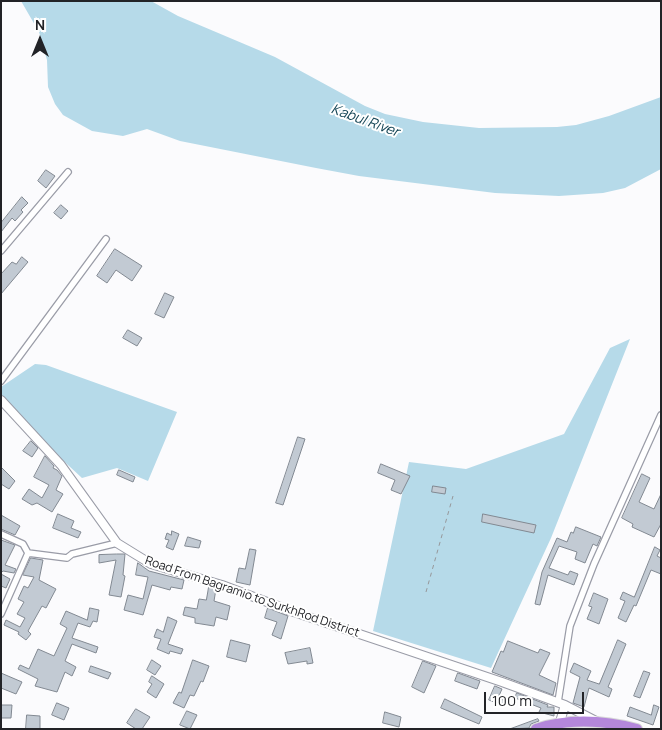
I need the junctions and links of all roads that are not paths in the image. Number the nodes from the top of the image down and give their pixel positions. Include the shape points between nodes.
1 (68, 172) dead end
2 (106, 239) dead end
3 (1, 251) edge
4 (1, 381) edge
5 (1, 400) edge
6 (661, 415) edge
7 (1, 534) edge
8 (117, 543) junction
9 (28, 553) junction
10 (1, 614) edge
11 (561, 704) junction
12 (596, 720) junction
13 (560, 722) junction
14 (536, 729) edge
15 (636, 729) edge

1 - 3 street
2 - 4 street
5 - 8 street, Road From Bagramio to SurkhRod District via 61,465
6 - 11 street via 594,564 570,626
7 - 9 street via 23,544
8 - 9 street via 67,558
8 - 11 street, Road From Bagramio to SurkhRod District via 151,564 222,585
9 - 10 street
11 - 12 street, Road From Bagramio to SurkhRod District
11 - 13 street
12 - 13 highway
12 - 15 highway
13 - 14 highway

